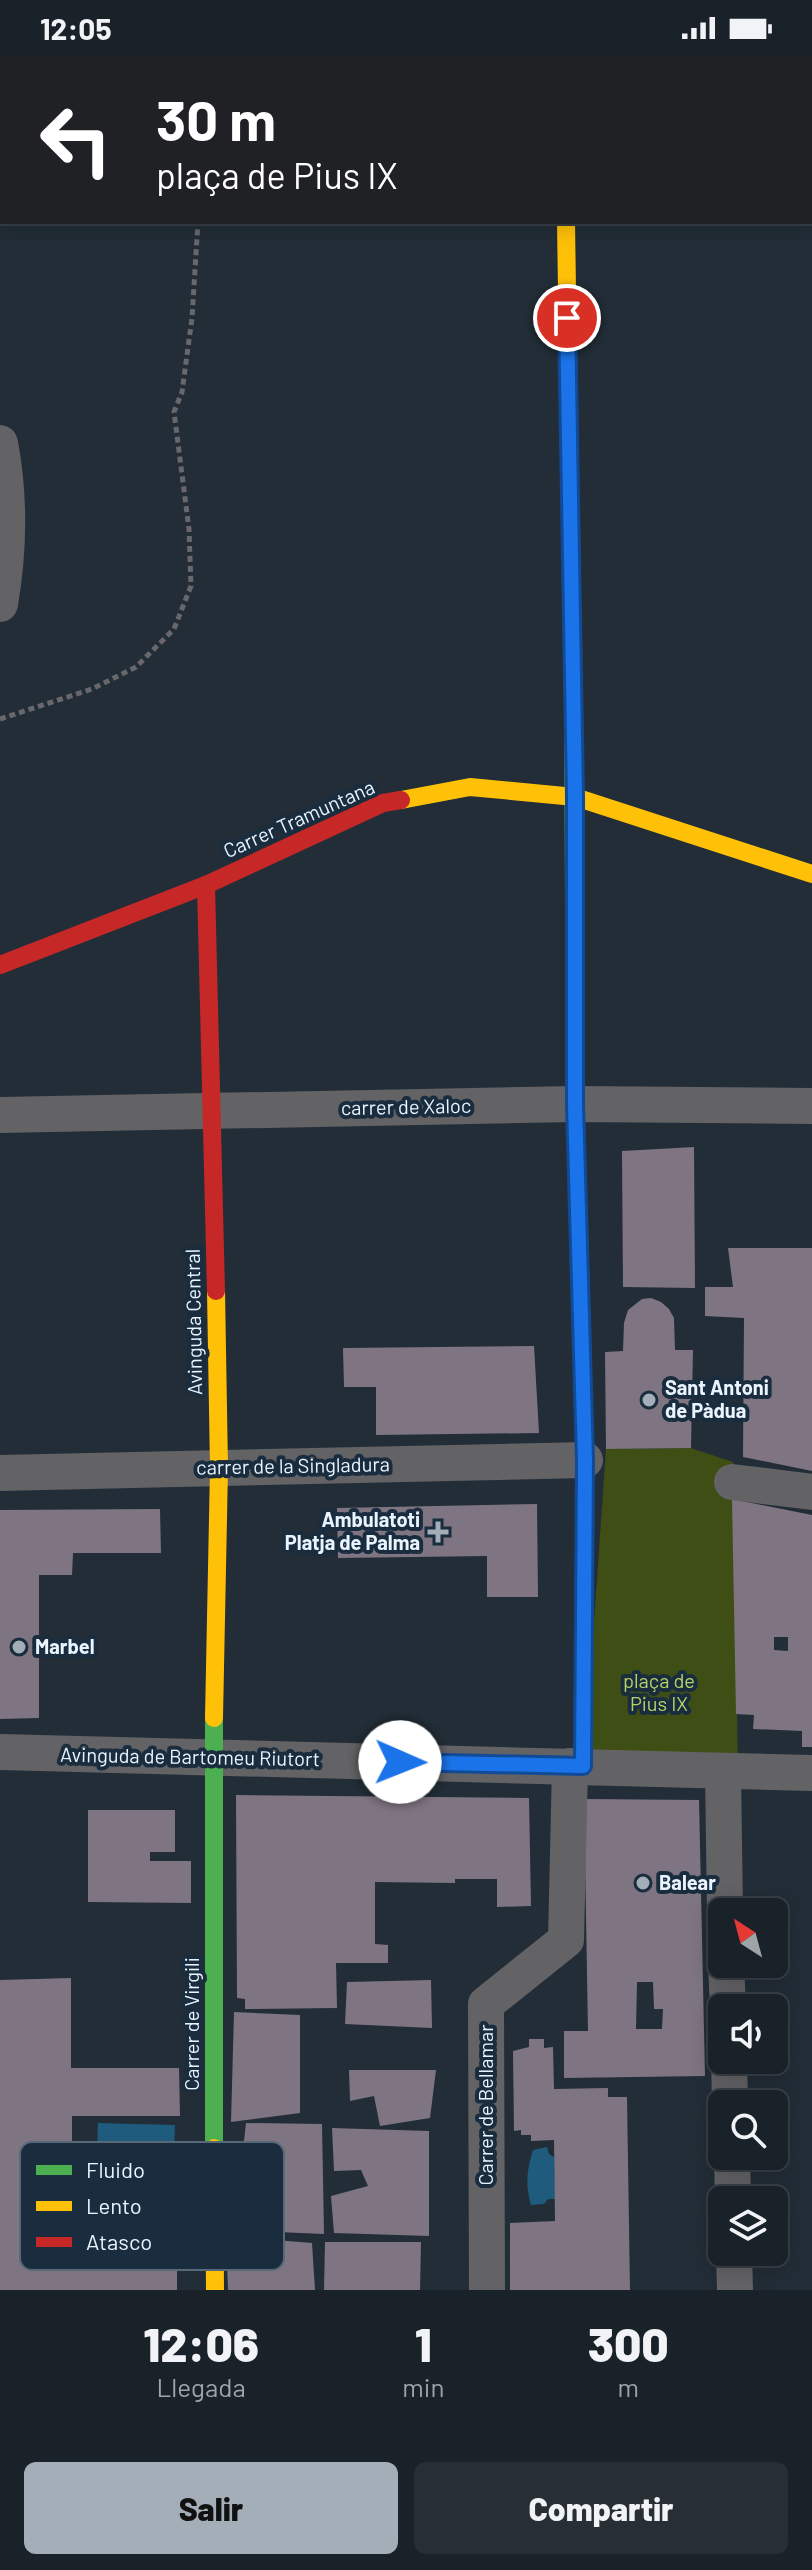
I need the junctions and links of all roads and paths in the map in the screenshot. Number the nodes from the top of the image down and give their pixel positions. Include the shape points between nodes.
1 (198, 224) edge
2 (566, 224) edge
3 (0, 443) edge
4 (0, 604) edge
5 (0, 719) edge
6 (575, 797) junction
7 (812, 874) edge
8 (206, 885) junction
9 (0, 965) edge
10 (575, 1104) junction
11 (812, 1106) edge
12 (213, 1110) junction
13 (0, 1115) edge
14 (585, 1460) junction
15 (219, 1468) junction
16 (0, 1473) edge
17 (732, 1482) dead end
18 (812, 1492) edge
19 (0, 1752) edge
20 (213, 1758) junction
21 (577, 1766) junction
22 (723, 1772) junction
23 (812, 1773) edge
24 (725, 1898) edge
25 (214, 2142) edge
26 (734, 2266) edge
27 (215, 2270) edge
28 (215, 2290) edge
29 (487, 2290) edge
30 (735, 2290) edge

1 - 5 path via 192,318 182,392 174,412 191,586 174,629 136,667 92,689
2 - 6 street
3 - 4 street via 8,484
6 - 7 street, Carrer Tramuntana
6 - 8 street, Carrer Tramuntana via 470,787 383,803
6 - 10 street
8 - 9 street, Carrer Tramuntana
8 - 12 street, Avinguda Central
10 - 11 street, carrer de Xaloc
10 - 12 street, carrer de Xaloc
10 - 14 street
12 - 13 street, carrer de Xaloc
12 - 15 street, Avinguda Central
14 - 15 street, carrer de la Singladura
14 - 21 street
15 - 16 street, carrer de la Singladura
15 - 20 street, Avinguda Central
17 - 18 street
19 - 20 street, Avinguda de Bartomeu Riutort
20 - 21 street, Avinguda de Bartomeu Riutort
20 - 25 street, Carrer de Virgili
21 - 22 street, Avinguda de Bartomeu Riutort
21 - 29 street, Carrer de Bellamar via 566,1940 486,2004
22 - 23 street, Avinguda de Bartomeu Riutort
22 - 24 street
26 - 30 street
27 - 28 street, Carrer de Virgili

